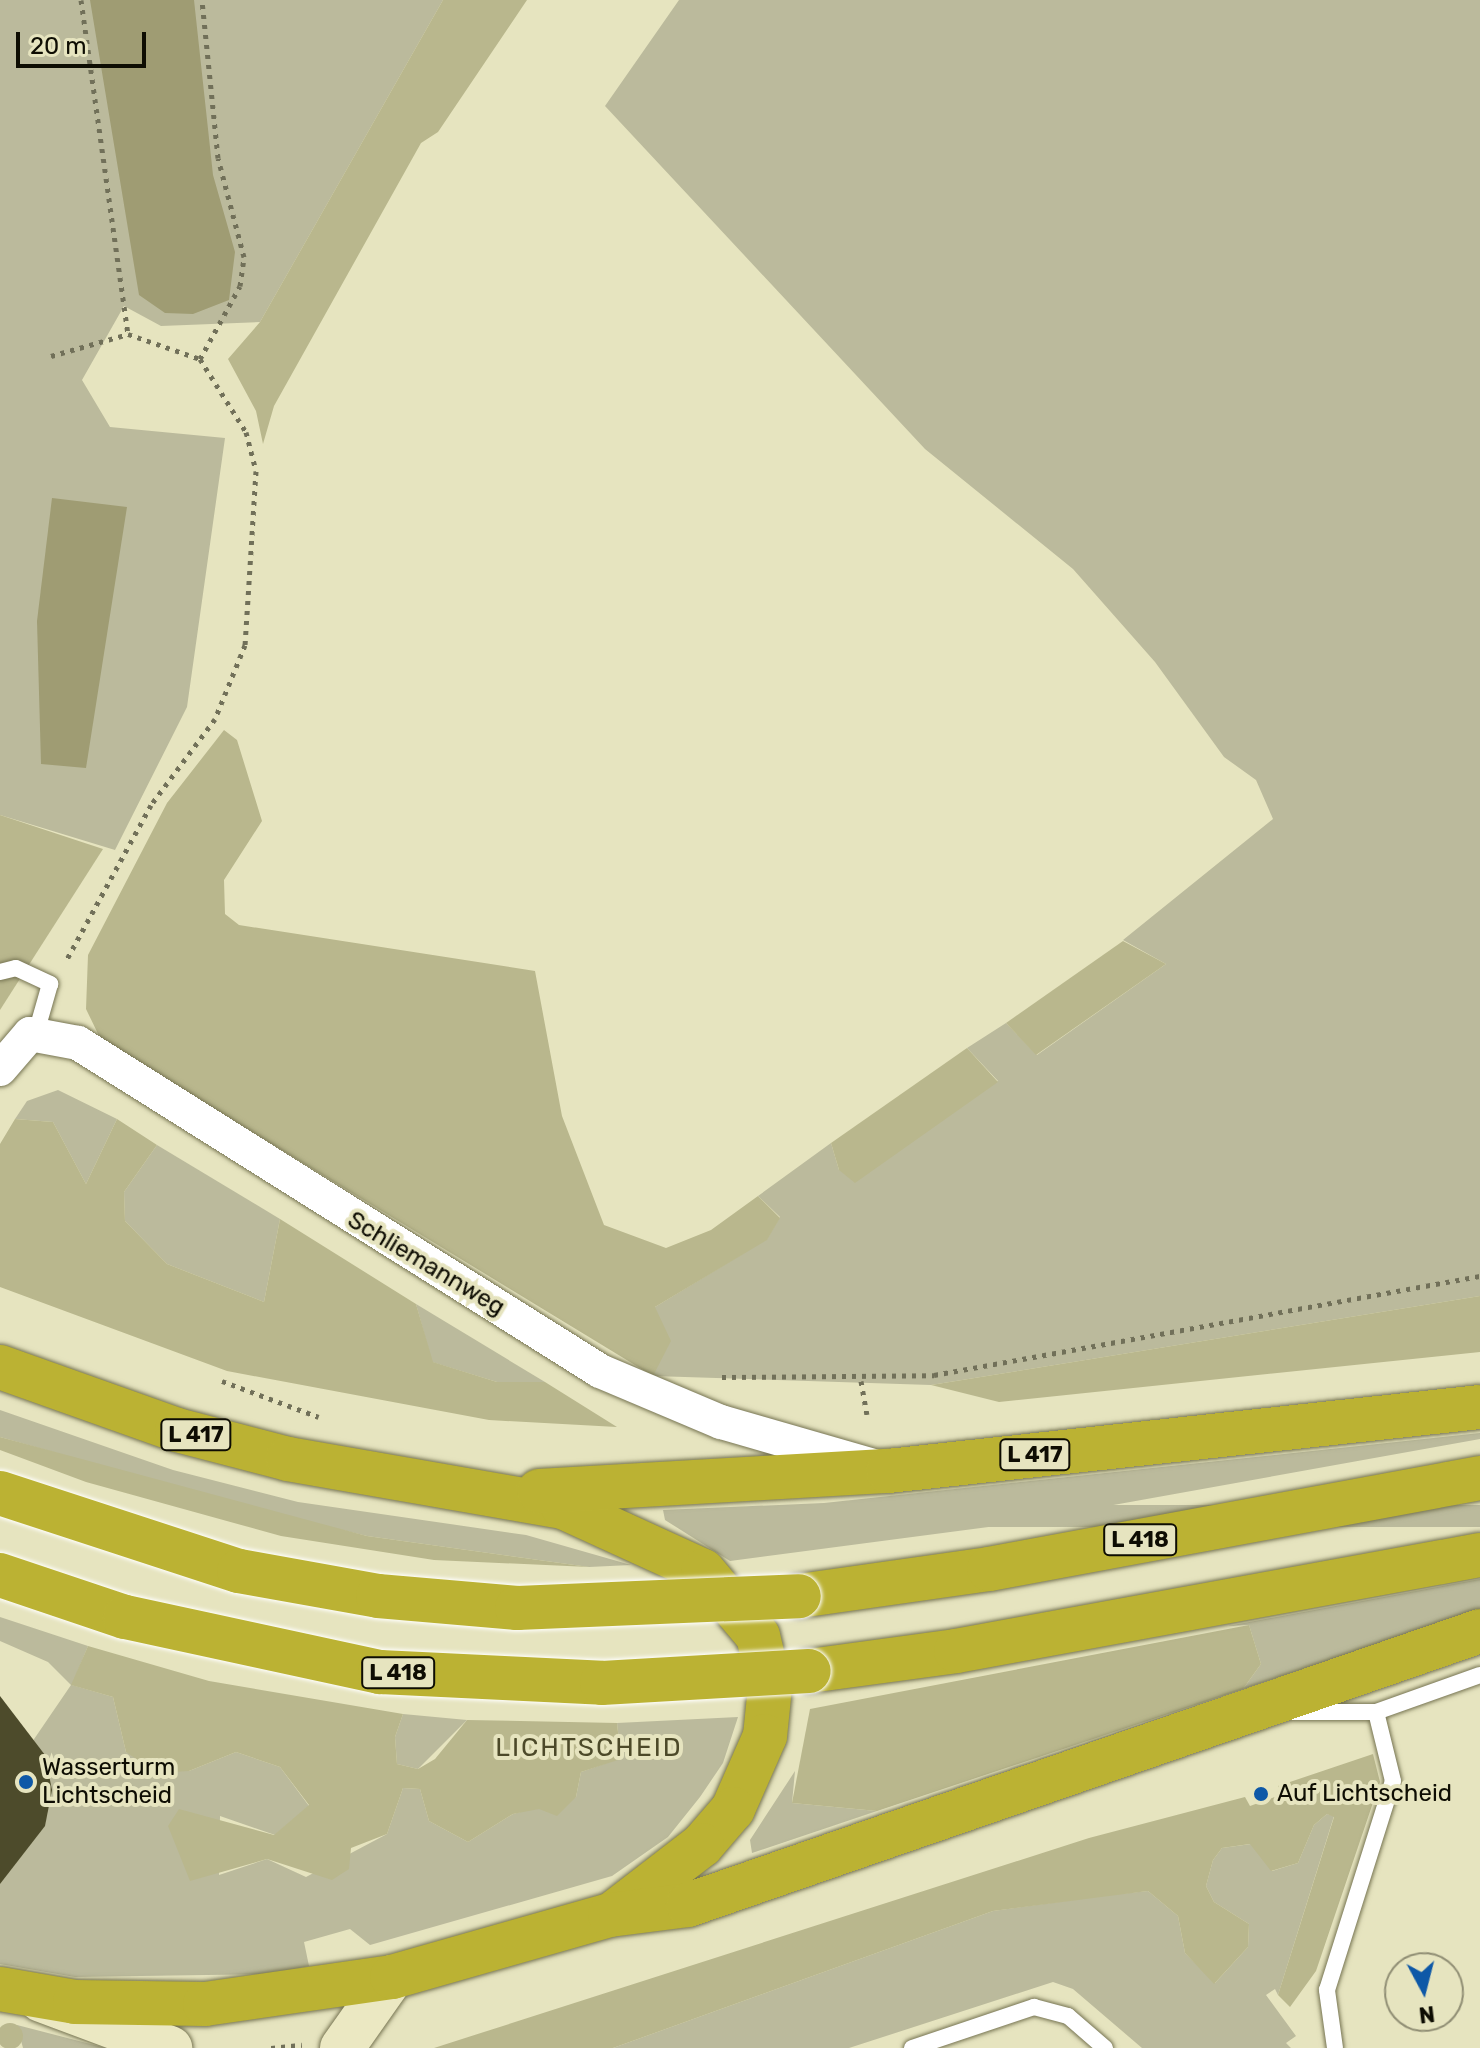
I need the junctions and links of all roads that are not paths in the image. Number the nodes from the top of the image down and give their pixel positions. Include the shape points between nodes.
1 (0, 972) edge
2 (36, 1033) junction
3 (0, 1069) edge
4 (0, 1367) edge
5 (1480, 1407) edge
6 (888, 1471) junction
7 (1480, 1478) edge
8 (489, 1490) junction
9 (0, 1493) edge
10 (1480, 1555) edge
11 (0, 1575) edge
12 (1480, 1631) edge
13 (1480, 1675) edge
14 (1268, 1709) junction
15 (1376, 1712) junction
16 (610, 1915) junction
17 (392, 1977) junction
18 (18, 1993) edge
19 (323, 2047) edge
20 (170, 2048) edge
21 (912, 2048) edge
22 (1105, 2048) edge
23 (1335, 2048) edge

1 - 2 lane via 16,968 50,984
2 - 3 street via 19,1041
2 - 6 street, Schliemannweg via 78,1043 600,1371 721,1422
4 - 8 highway, L 417 via 177,1430 288,1459
5 - 6 highway, L 417
6 - 8 highway, L 417 via 568,1492
7 - 9 highway, L 418, bridge via 989,1569 799,1596 517,1608 378,1596 239,1571
8 - 16 highway, L 417 via 563,1507 689,1563 727,1593 758,1636 769,1716 749,1784 702,1845
10 - 11 highway, L 418, bridge via 956,1651 809,1671 602,1683 380,1672 125,1617
12 - 14 highway, L 417
13 - 15 lane
14 - 15 lane via 1317,1717
14 - 16 highway, L 417 via 688,1905
15 - 23 lane via 1393,1781 1327,1990
16 - 17 highway, L 417
17 - 18 highway, L 417 via 205,2004
17 - 19 street
18 - 20 street
21 - 22 lane via 1034,2007 1068,2016

